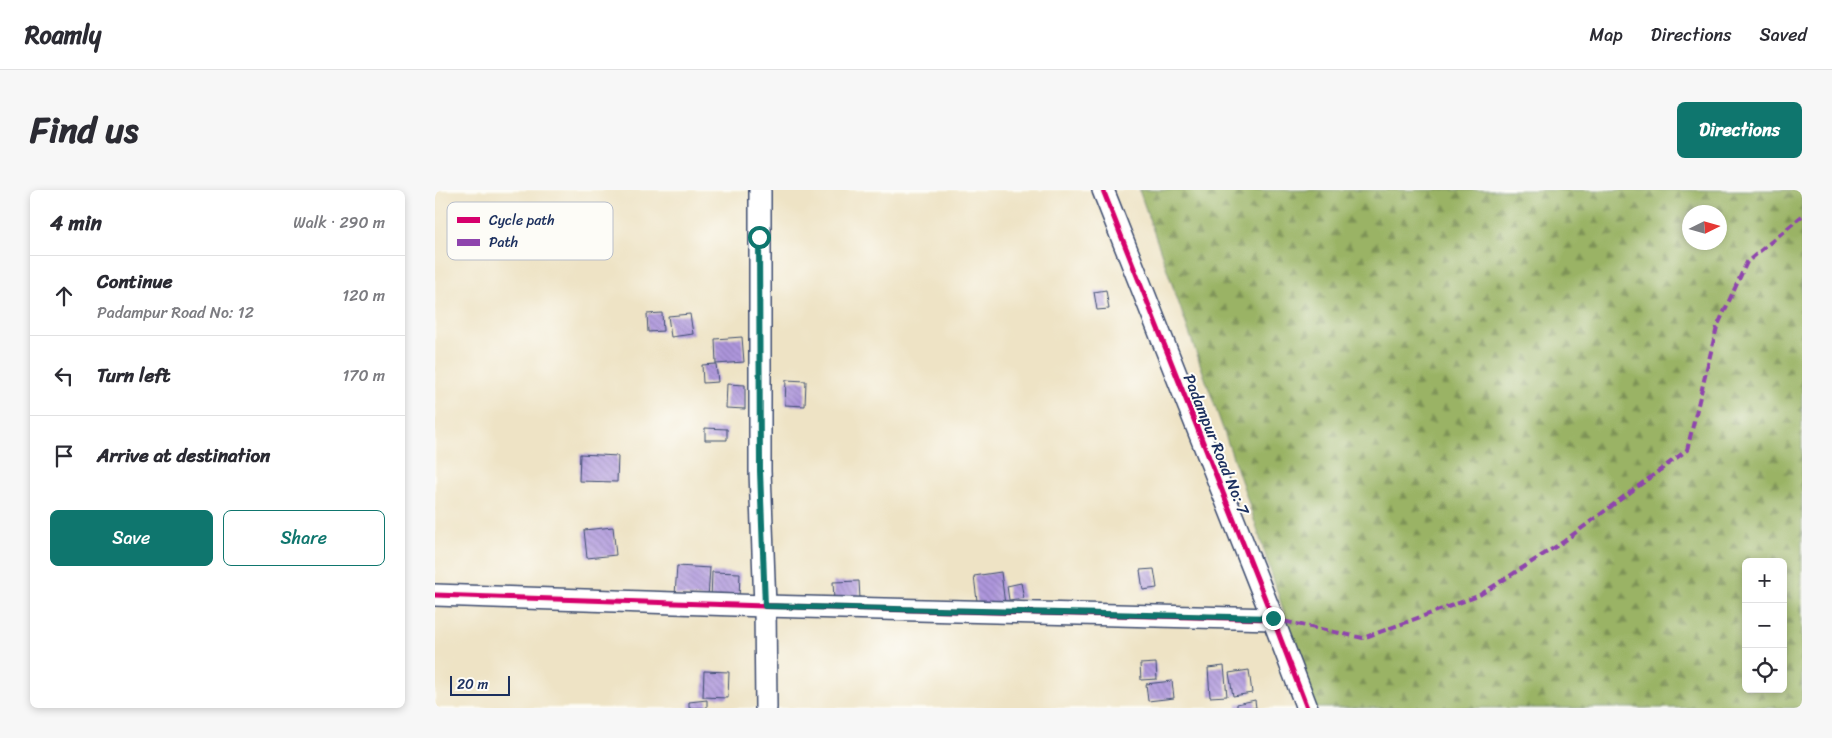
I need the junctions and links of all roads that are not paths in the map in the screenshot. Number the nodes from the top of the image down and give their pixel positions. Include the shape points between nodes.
1 (759, 190) edge
2 (1103, 190) edge
3 (435, 595) edge
4 (765, 606) junction
5 (1273, 618) junction
6 (766, 708) edge
7 (1307, 708) edge

1 - 4 street via 760,471
2 - 5 street, Padampur Road No: 7
3 - 4 street
4 - 5 street
4 - 6 street
5 - 7 street, Padampur Road No: 7

